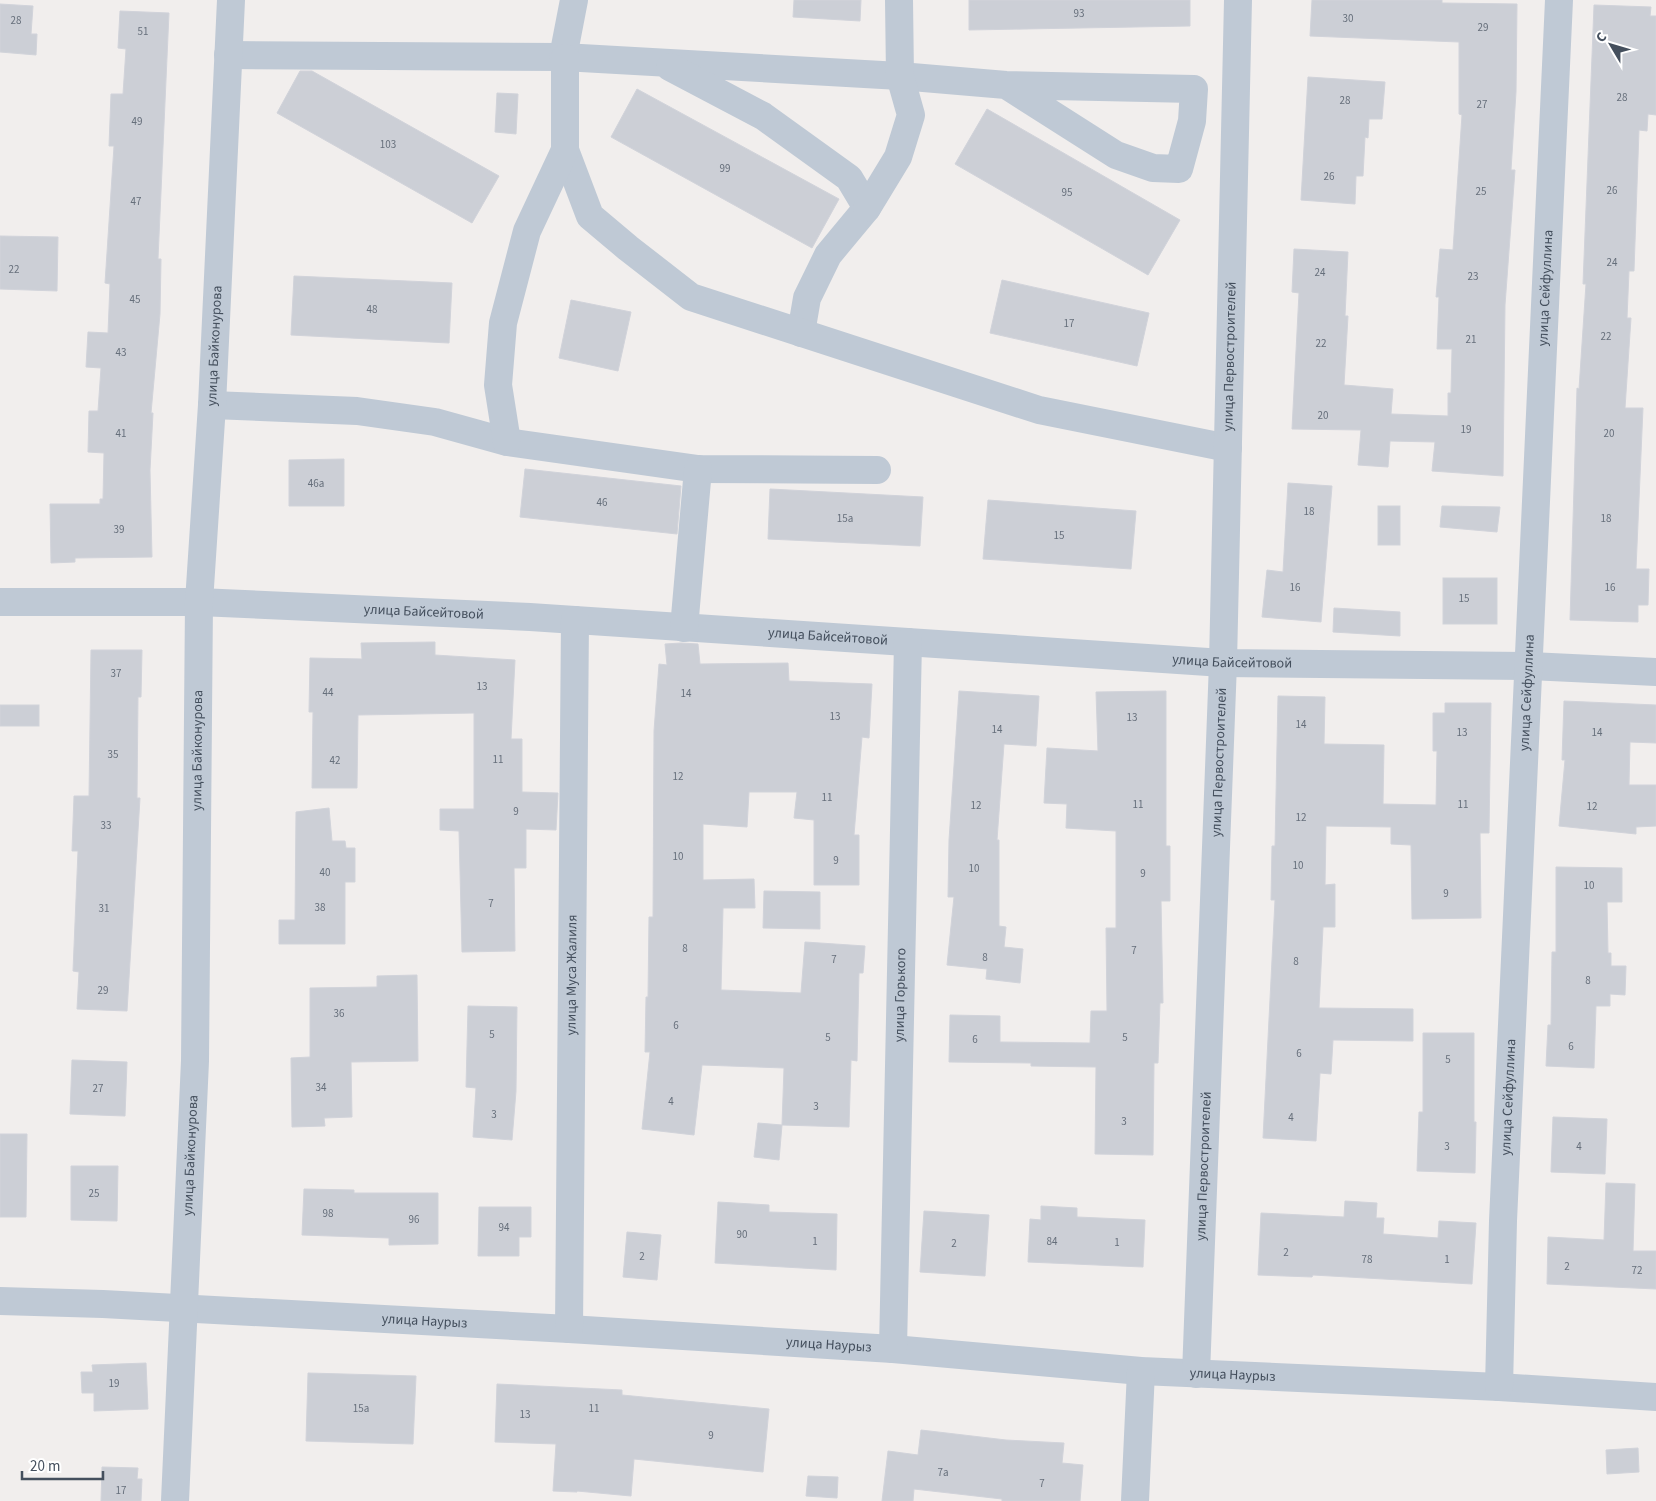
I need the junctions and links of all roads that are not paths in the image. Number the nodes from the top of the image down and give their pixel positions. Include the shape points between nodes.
1 (231, 0) edge
2 (574, 0) edge
3 (899, 0) edge
4 (1238, 0) edge
5 (1559, 0) edge
6 (228, 55) junction
7 (564, 57) junction
8 (661, 63) junction
9 (900, 76) junction
10 (1006, 85) junction
11 (565, 150) junction
12 (867, 208) junction
13 (801, 333) junction
14 (212, 406) junction
15 (507, 442) junction
16 (1228, 448) junction
17 (698, 469) junction
18 (877, 470) dead end
19 (0, 602) edge
20 (199, 602) junction
21 (575, 620) junction
22 (684, 628) junction
23 (908, 642) junction
24 (1223, 663) junction
25 (1530, 666) junction
26 (1656, 672) edge
27 (0, 1301) edge
28 (184, 1308) junction
29 (569, 1329) junction
30 (893, 1349) junction
31 (1141, 1371) junction
32 (1196, 1374) junction
33 (1499, 1386) junction
34 (1656, 1397) edge
35 (175, 1501) edge
36 (1135, 1501) edge

1 - 6 street, улица Байконурова
2 - 7 street
3 - 9 street
4 - 16 street, улица Первостроителей
5 - 25 street, улица Сейфуллина
6 - 7 street
6 - 14 street, улица Байконурова
7 - 8 street
7 - 11 street
8 - 9 street
8 - 12 street via 763,116 849,178
9 - 10 street
9 - 12 street via 911,115 898,157
10 - 10 street via 1194,89 1192,121 1179,169 1153,168 1116,155
11 - 13 street via 590,216 691,297
11 - 15 street via 527,231 503,323 498,385
12 - 13 street via 828,255 807,298
13 - 16 street via 1039,410
14 - 15 street via 357,410 435,422
14 - 20 street, улица Байконурова
15 - 17 street
16 - 24 street, улица Первостроителей
17 - 18 street
17 - 22 street
19 - 20 street, улица Байсейтовой
20 - 21 street, улица Байсейтовой
20 - 28 street, улица Байконурова via 196,1061
21 - 22 street, улица Байсейтовой
21 - 29 street, улица Муса Жалиля
22 - 23 street, улица Байсейтовой
23 - 24 street, улица Байсейтовой
23 - 30 street, улица Горького
24 - 25 street, улица Байсейтовой
24 - 32 street, улица Первостроителей
25 - 26 street, улица Байсейтовой
25 - 33 street, улица Сейфуллина via 1503,1221
27 - 28 street, улица Наурыз
28 - 29 street, улица Наурыз
28 - 35 street, улица Байконурова
29 - 30 street, улица Наурыз
30 - 31 street, улица Наурыз
31 - 32 street, улица Наурыз
31 - 36 street
32 - 33 street, улица Наурыз
33 - 34 street, улица Наурыз

